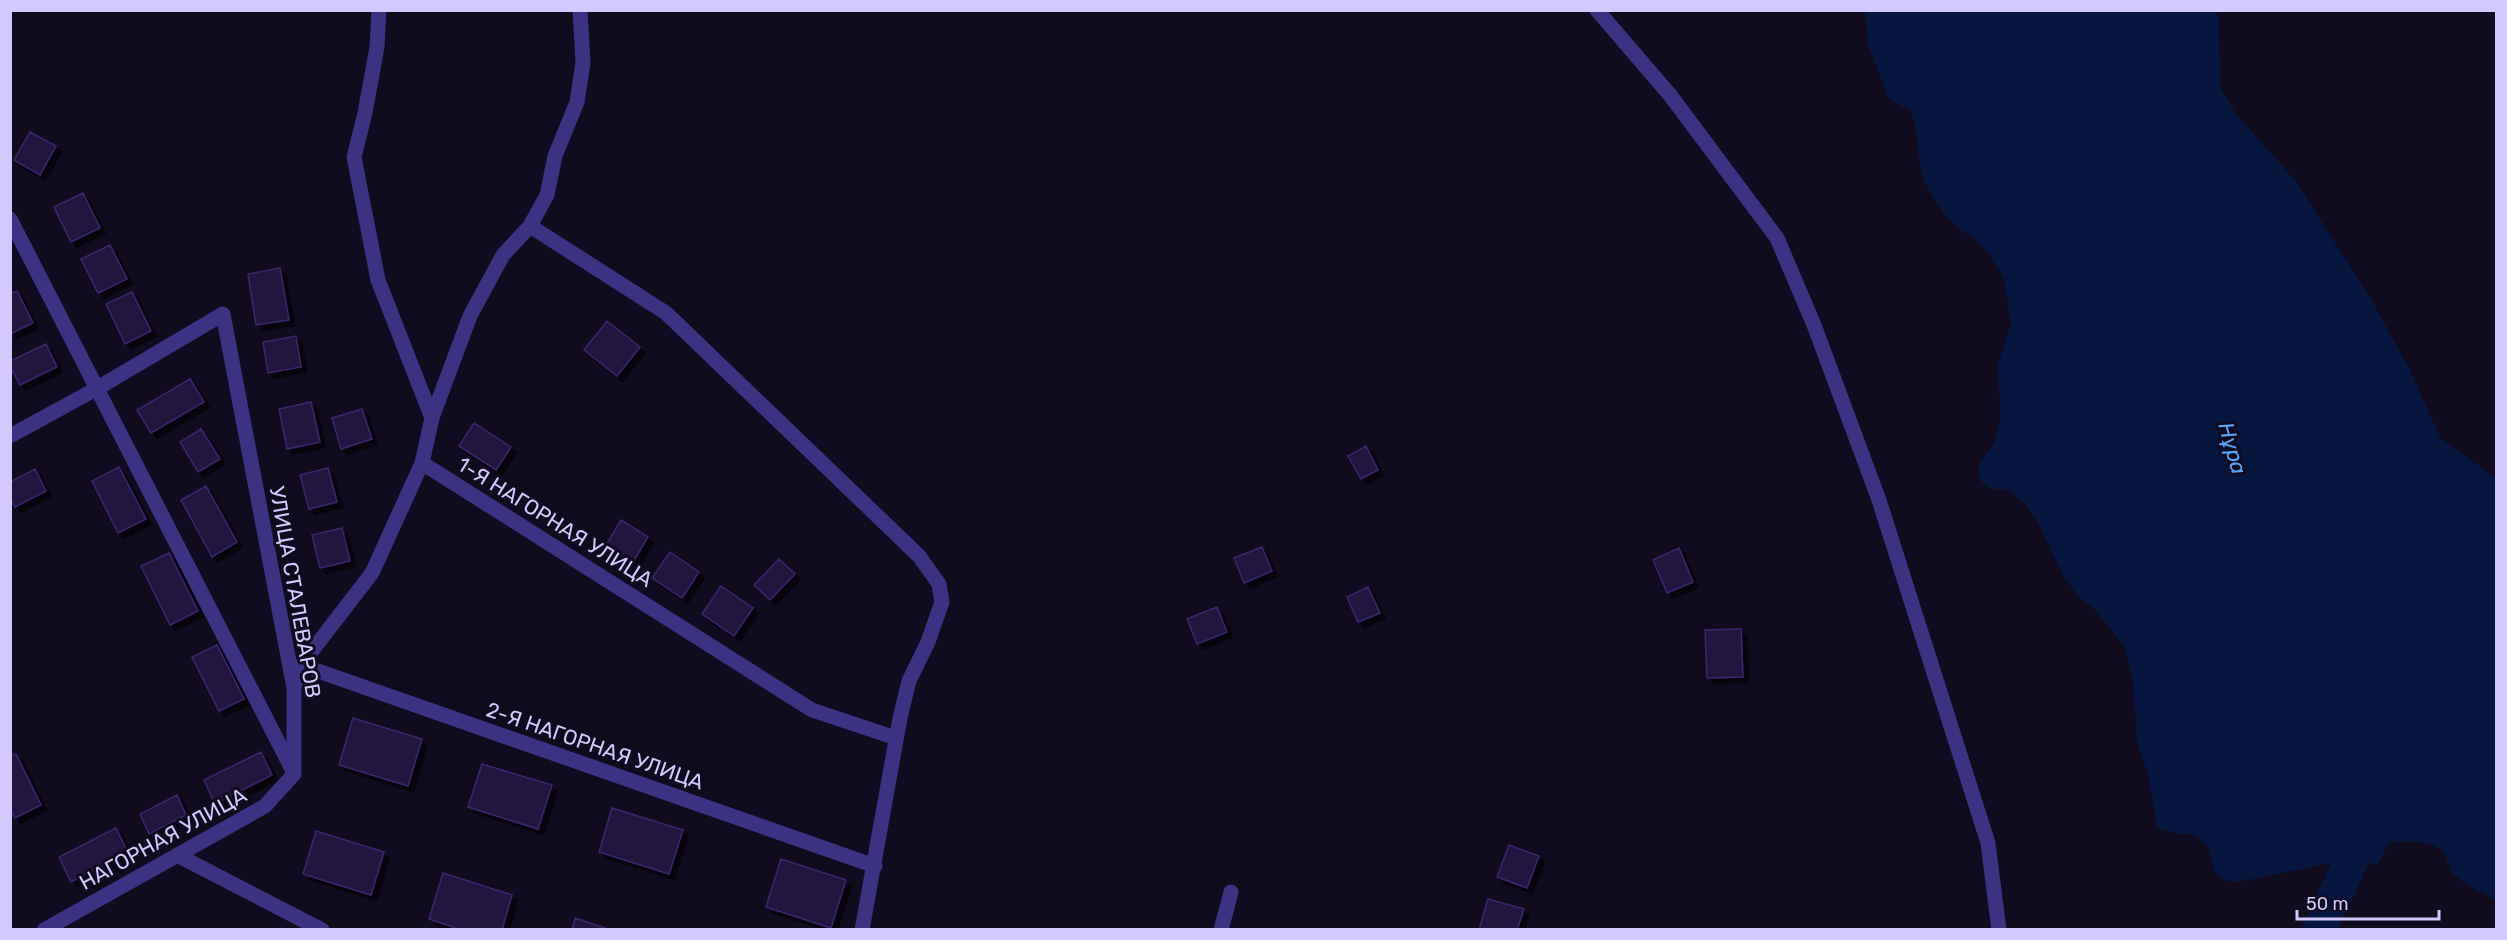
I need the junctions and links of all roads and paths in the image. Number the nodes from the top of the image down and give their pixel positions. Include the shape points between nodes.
1 (379, 10) edge
2 (580, 10) edge
3 (1597, 10) edge
4 (10, 219) edge
5 (531, 226) junction
6 (96, 389) junction
7 (432, 418) junction
8 (10, 436) edge
9 (422, 463) junction
10 (301, 665) junction
11 (294, 688) junction
12 (896, 738) junction
13 (294, 774) junction
14 (177, 855) junction
15 (875, 866) junction
16 (1231, 892) dead end
17 (61, 926) edge
18 (44, 930) edge
19 (322, 930) edge
20 (862, 930) edge
21 (1221, 930) edge
22 (1999, 930) edge

1 - 7 street via 377,47 354,157 378,280
2 - 5 street via 583,63 577,102 555,156 548,195
3 - 22 street via 1670,95 1778,238 1882,511 1988,843
4 - 6 street
5 - 7 street via 503,255 470,316
5 - 12 street via 666,313 919,556 939,584 942,602 909,681
6 - 8 street, УЛИЦА СТАЛЕВАРОВ
6 - 11 street, УЛИЦА СТАЛЕВАРОВ via 223,314
6 - 13 street
7 - 9 street
9 - 10 street via 372,573
9 - 12 street, 1-Я НАГОРНАЯ УЛИЦА via 812,710
10 - 11 street
10 - 15 street, 2-Я НАГОРНАЯ УЛИЦА
11 - 13 street, УЛИЦА СТАЛЕВАРОВ
12 - 15 street
13 - 14 street, НАГОРНАЯ УЛИЦА via 265,807
14 - 17 street, НАГОРНАЯ УЛИЦА
14 - 19 street
15 - 20 street
16 - 21 street
17 - 18 street, НАГОРНАЯ УЛИЦА

